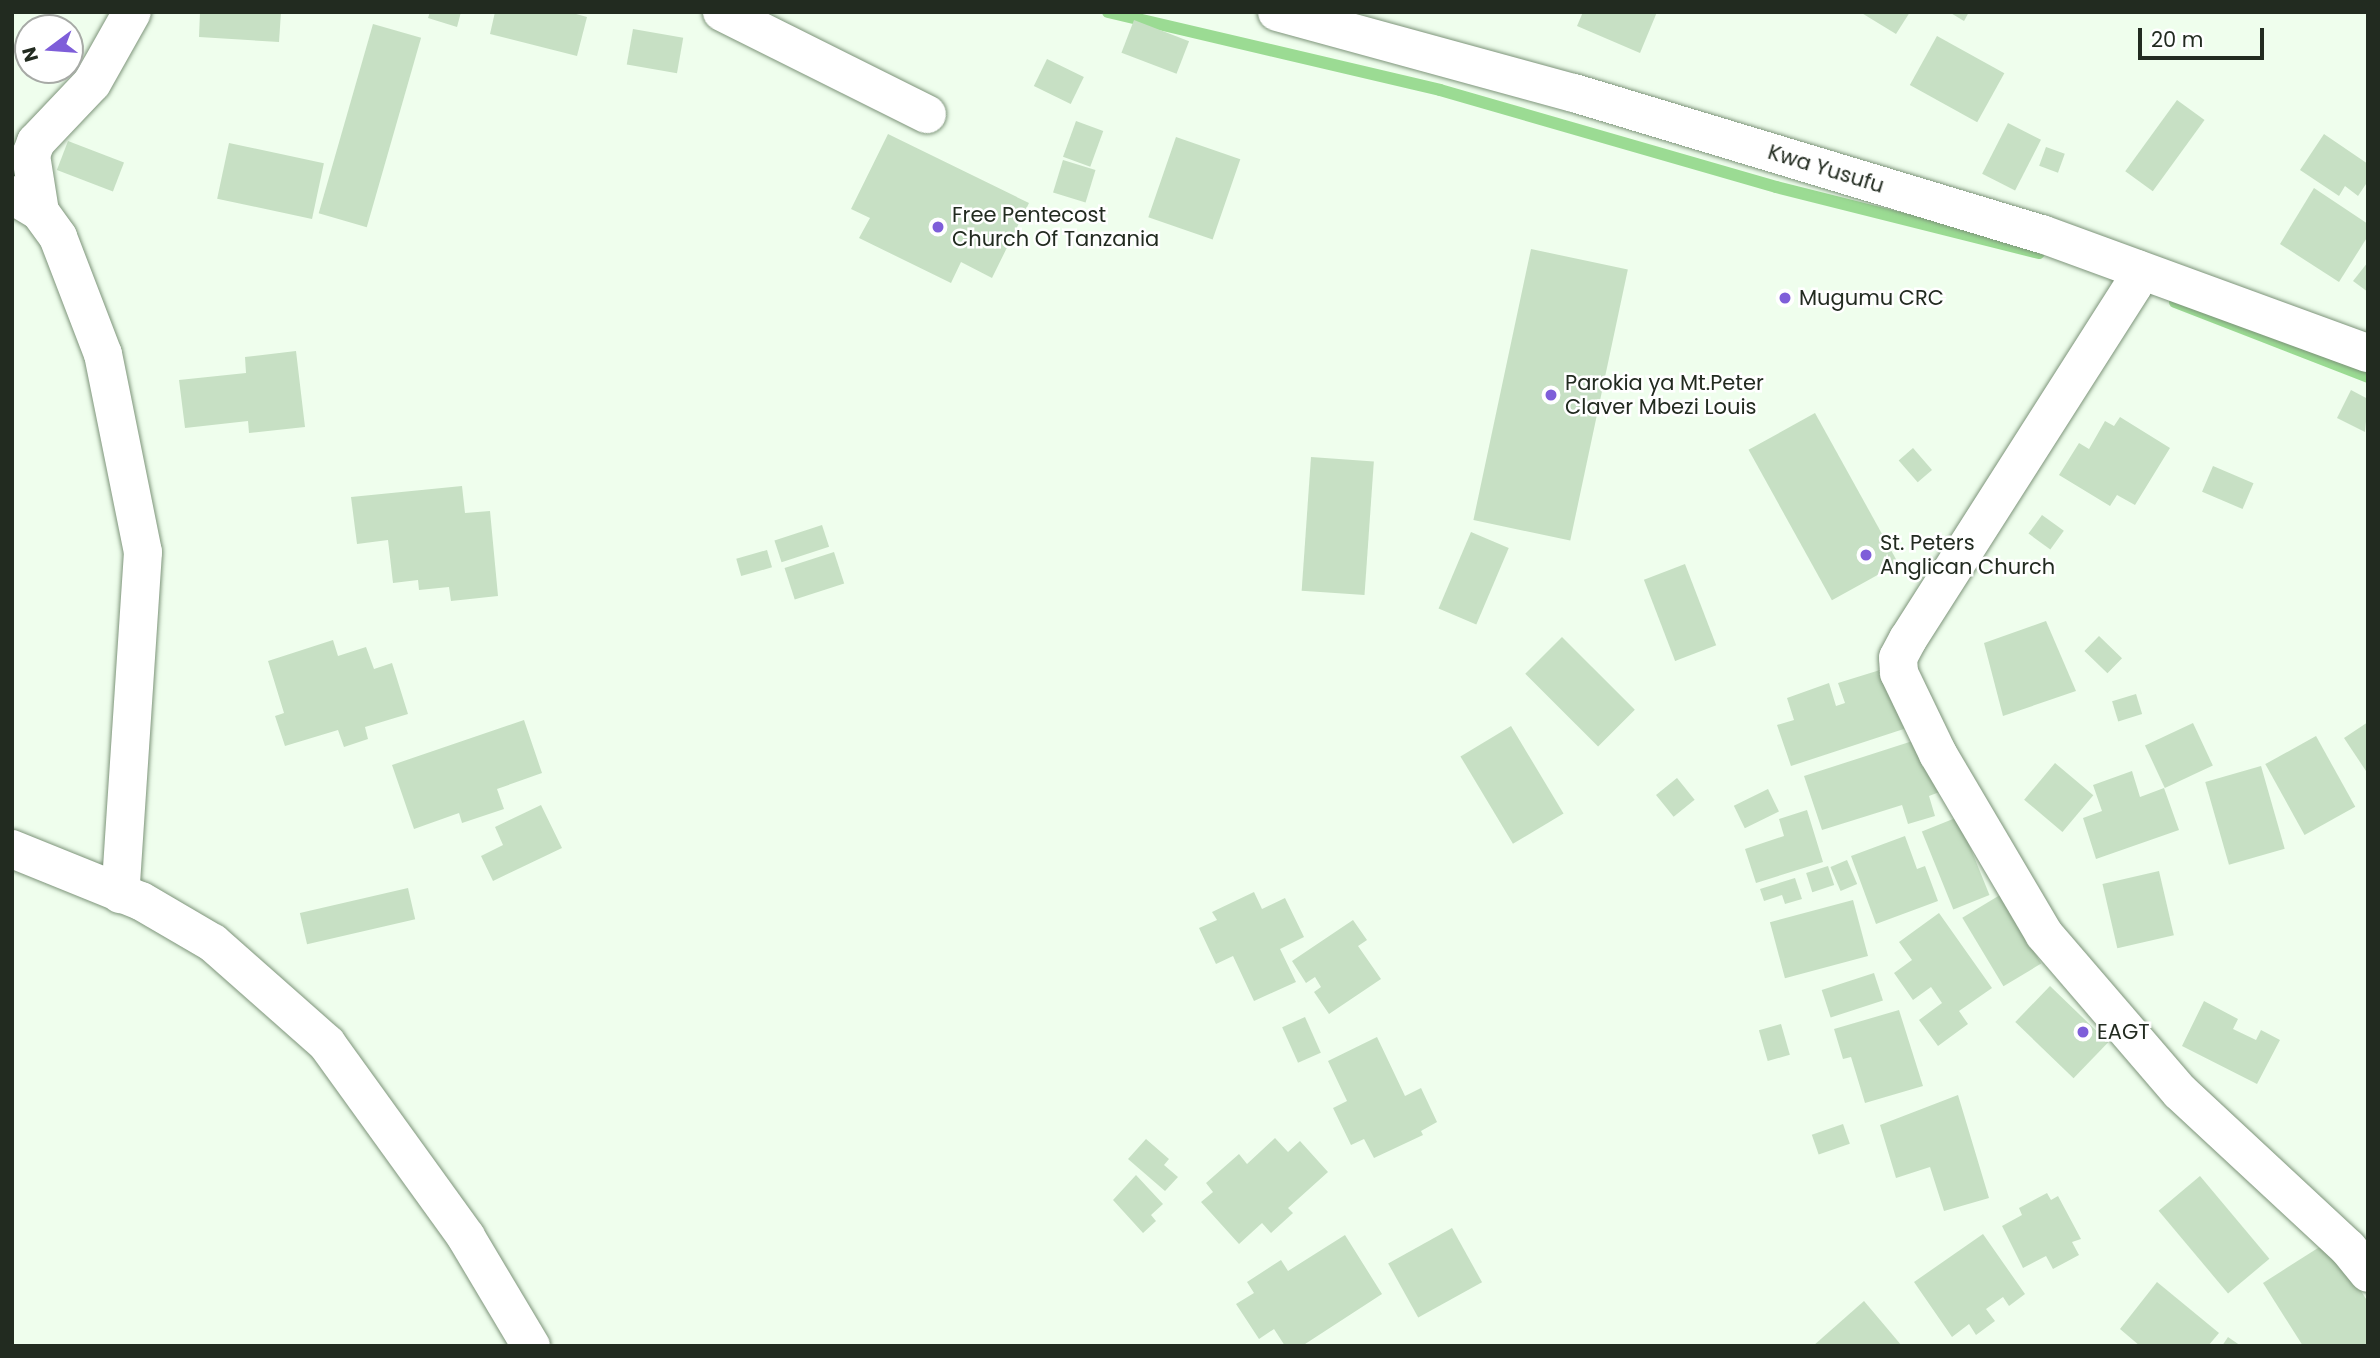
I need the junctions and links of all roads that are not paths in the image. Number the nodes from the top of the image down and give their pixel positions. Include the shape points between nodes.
1 (132, 12) edge
2 (722, 12) edge
3 (1277, 12) edge
4 (927, 114) dead end
5 (26, 204) edge
6 (2137, 269) junction
7 (2368, 353) edge
8 (12, 849) edge
9 (120, 894) junction
10 (2368, 1273) edge
11 (530, 1346) edge

1 - 5 street via 92,83 36,142
2 - 4 street
3 - 6 street, Kwa Yusufu via 1573,93 2042,234
5 - 9 street via 58,237 103,354 143,552
6 - 7 street, Kwa Yusufu
6 - 10 street via 2133,286 1908,639 1898,658 1899,673 1938,754 2044,934 2180,1092 2348,1248
8 - 9 street
9 - 11 street via 213,943 327,1044 466,1237

